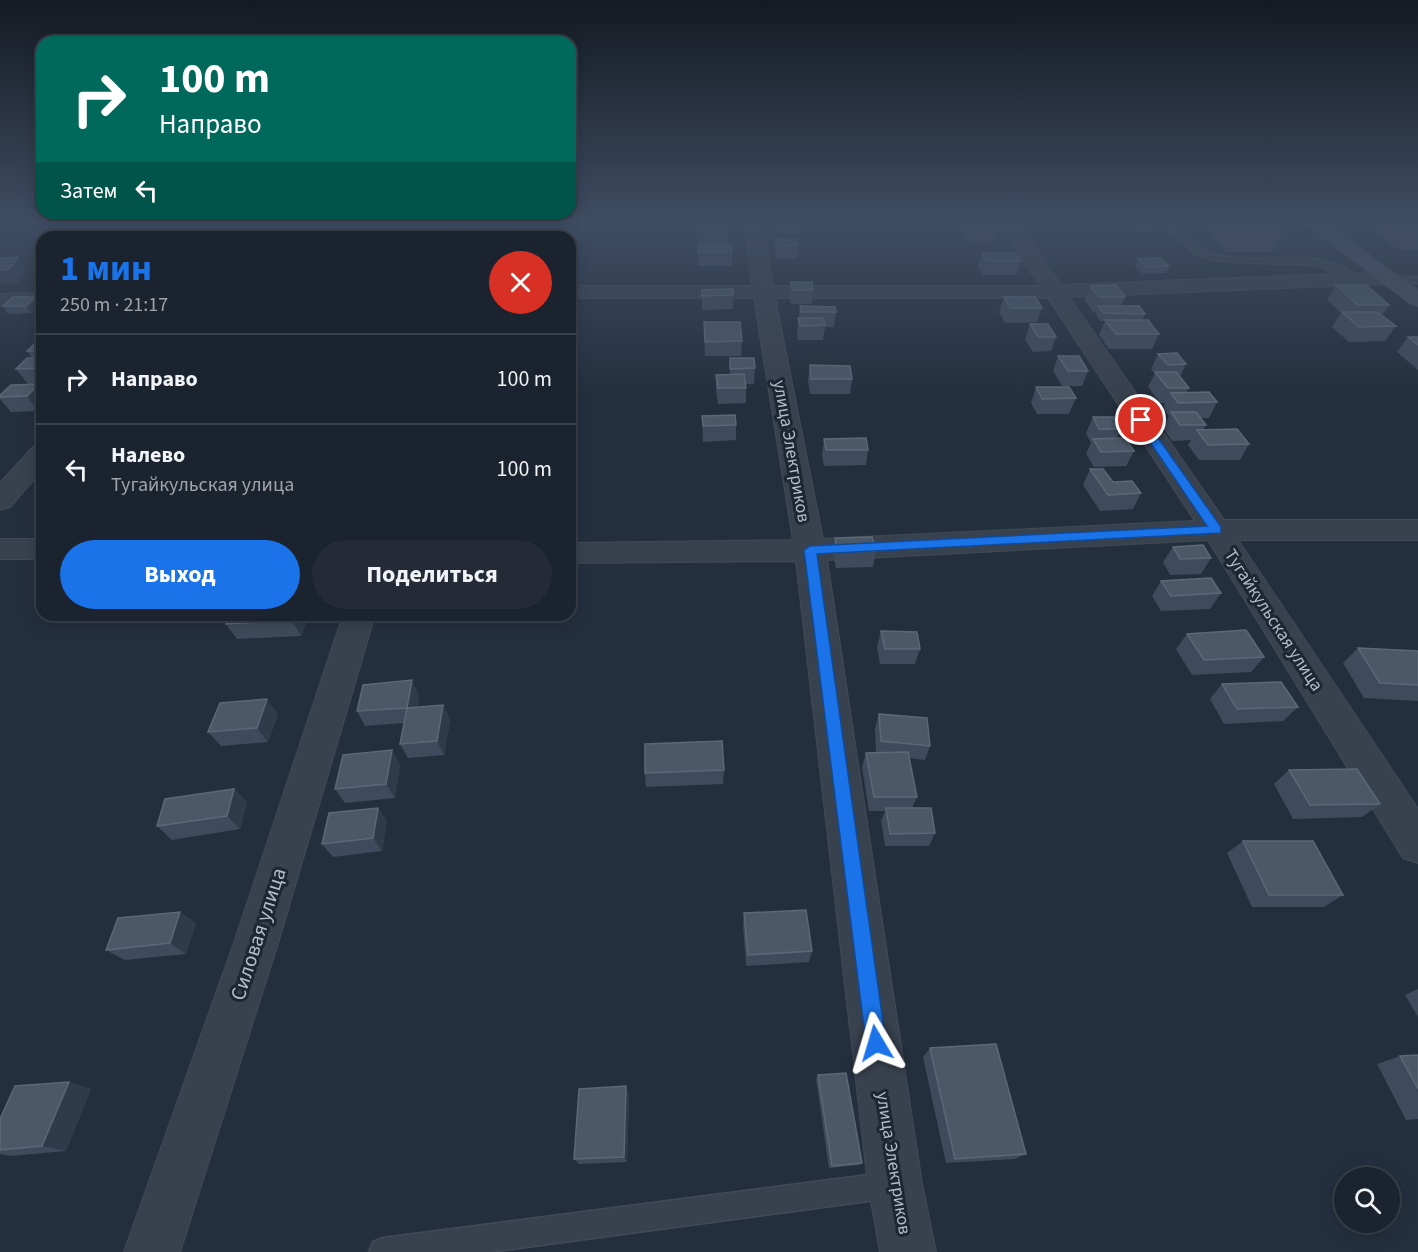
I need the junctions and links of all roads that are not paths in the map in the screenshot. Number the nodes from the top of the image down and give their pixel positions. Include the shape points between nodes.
1 (761, 278) edge
2 (1044, 278) edge
3 (1355, 279) joint
4 (1390, 280) junction
5 (1418, 280) edge
6 (763, 290) junction
7 (576, 291) edge
8 (1053, 292) junction
9 (36, 299) edge
10 (0, 300) edge
11 (1418, 300) edge
12 (36, 460) edge
13 (0, 501) edge
14 (1216, 530) junction
15 (1418, 530) edge
16 (0, 549) edge
17 (36, 549) edge
18 (810, 550) junction
19 (576, 553) edge
20 (357, 621) edge
21 (1418, 844) edge
22 (895, 1184) junction
23 (152, 1252) edge
24 (383, 1252) edge
25 (908, 1252) edge

1 - 6 street, улица Электриков
2 - 8 street, Тугайкульская улица
3 - 4 street
3 - 8 street
4 - 5 lane
4 - 11 street
6 - 7 street
6 - 8 street
6 - 18 street, улица Электриков
8 - 14 street, Тугайкульская улица
9 - 10 street
12 - 13 street
14 - 15 street
14 - 18 street
14 - 21 street, Тугайкульская улица
16 - 17 street
18 - 19 street
18 - 22 street, улица Электриков
20 - 23 street, Силовая улица via 257,940
22 - 24 lane
22 - 25 street, улица Электриков

